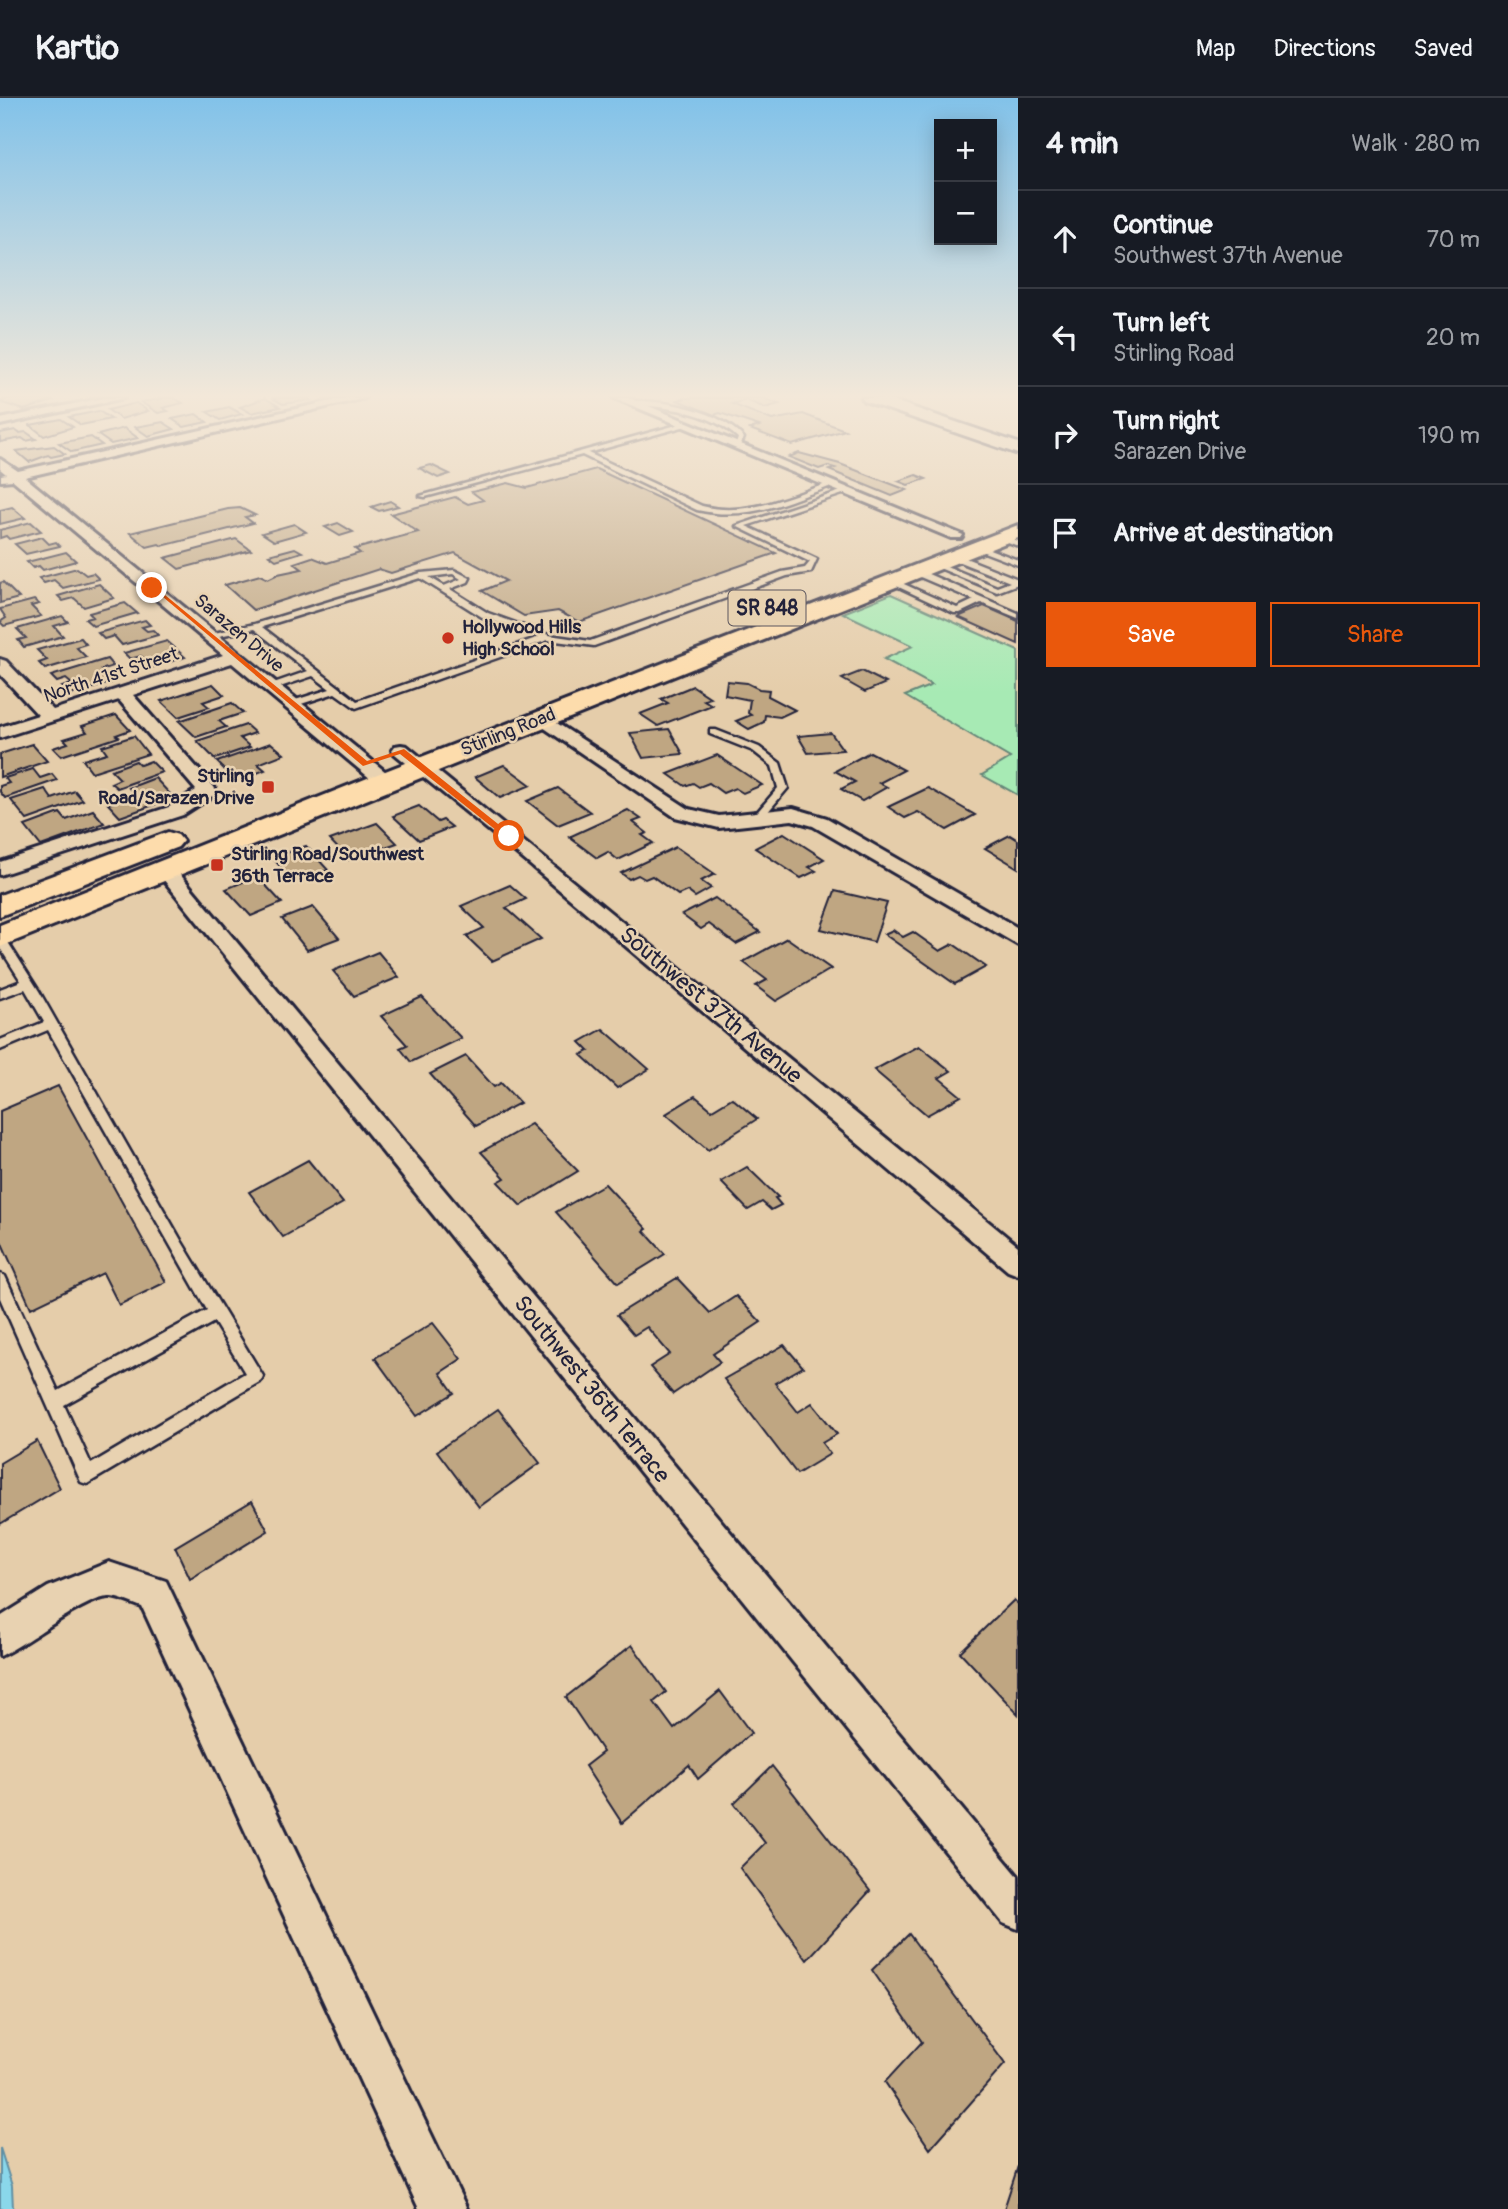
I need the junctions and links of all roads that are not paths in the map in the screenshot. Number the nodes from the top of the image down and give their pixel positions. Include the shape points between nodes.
1 (43, 497) edge
2 (676, 497) edge
3 (793, 497) edge
4 (830, 497) edge
5 (854, 497) edge
6 (1018, 512) edge
7 (1013, 538) edge
8 (979, 547) junction
9 (1018, 561) edge
10 (931, 562) junction
11 (421, 575) junction
12 (1017, 582) edge
13 (444, 589) junction
14 (997, 590) junction
15 (981, 600) junction
16 (1018, 607) edge
17 (1018, 616) edge
18 (256, 626) junction
19 (209, 635) junction
20 (547, 637) junction
21 (235, 657) junction
22 (0, 664) edge
23 (315, 672) junction
24 (271, 687) junction
25 (337, 690) junction
26 (123, 694) junction
27 (292, 704) junction
28 (50, 717) junction
29 (542, 719) junction
30 (713, 732) dead end
31 (0, 733) edge
32 (412, 759) junction
33 (376, 773) junction
34 (757, 818) junction
35 (0, 846) edge
36 (6, 866) edge
37 (166, 870) junction
38 (0, 906) edge
39 (0, 938) edge
40 (1018, 938) edge
41 (28, 983) junction
42 (0, 995) edge
43 (50, 1024) junction
44 (0, 1045) edge
45 (1018, 1263) edge
46 (0, 1281) edge
47 (217, 1313) junction
48 (54, 1402) junction
49 (0, 1638) edge
50 (1018, 1908) edge
51 (443, 2209) edge

1 - 19 street, Sarazen Drive
2 - 3 lane via 720,513 742,513
4 - 20 lane via 740,526 814,561 808,570 785,574 591,645
5 - 10 street
6 - 10 main road, Stirling Road / SR 848
7 - 8 main road, Stirling Road / SR 848
8 - 9 lane
8 - 10 main road, Stirling Road / SR 848
10 - 12 lane
10 - 14 lane
10 - 15 lane
10 - 15 lane via 957,611
10 - 29 main road, Stirling Road / SR 848
10 - 32 main road, Stirling Road / SR 848
11 - 13 lane
11 - 13 lane via 454,572 466,578
11 - 18 lane
12 - 14 lane
13 - 20 lane via 485,615
14 - 16 lane via 997,598
15 - 17 lane
18 - 19 lane
18 - 23 lane
19 - 21 street, Sarazen Drive
20 - 25 lane via 356,705
21 - 24 street, Sarazen Drive
21 - 26 street, North 41st Street
22 - 28 street
23 - 24 lane
23 - 25 lane
24 - 27 street, Sarazen Drive
25 - 27 lane
26 - 28 street, North 41st Street
26 - 36 street via 206,791 176,811
27 - 33 street, Sarazen Drive
28 - 31 street, North 41st Street
29 - 32 main road, Stirling Road / SR 848
29 - 34 street via 682,813 719,822
30 - 34 lane via 756,749 777,765 783,788
32 - 33 main road, Stirling Road / SR 848
32 - 45 street, Southwest 37th Avenue
33 - 37 main road, Stirling Road / SR 848
33 - 38 main road, Stirling Road / SR 848
34 - 40 street via 793,814 820,822
35 - 36 street
37 - 39 main road, Stirling Road / SR 848
37 - 50 street, Southwest 36th Terrace
39 - 41 lane
41 - 42 lane
41 - 43 lane
43 - 44 lane
43 - 47 lane
46 - 48 lane
47 - 48 lane
47 - 48 lane via 255,1376 87,1476
49 - 51 street via 60,1599 108,1579 155,1593

